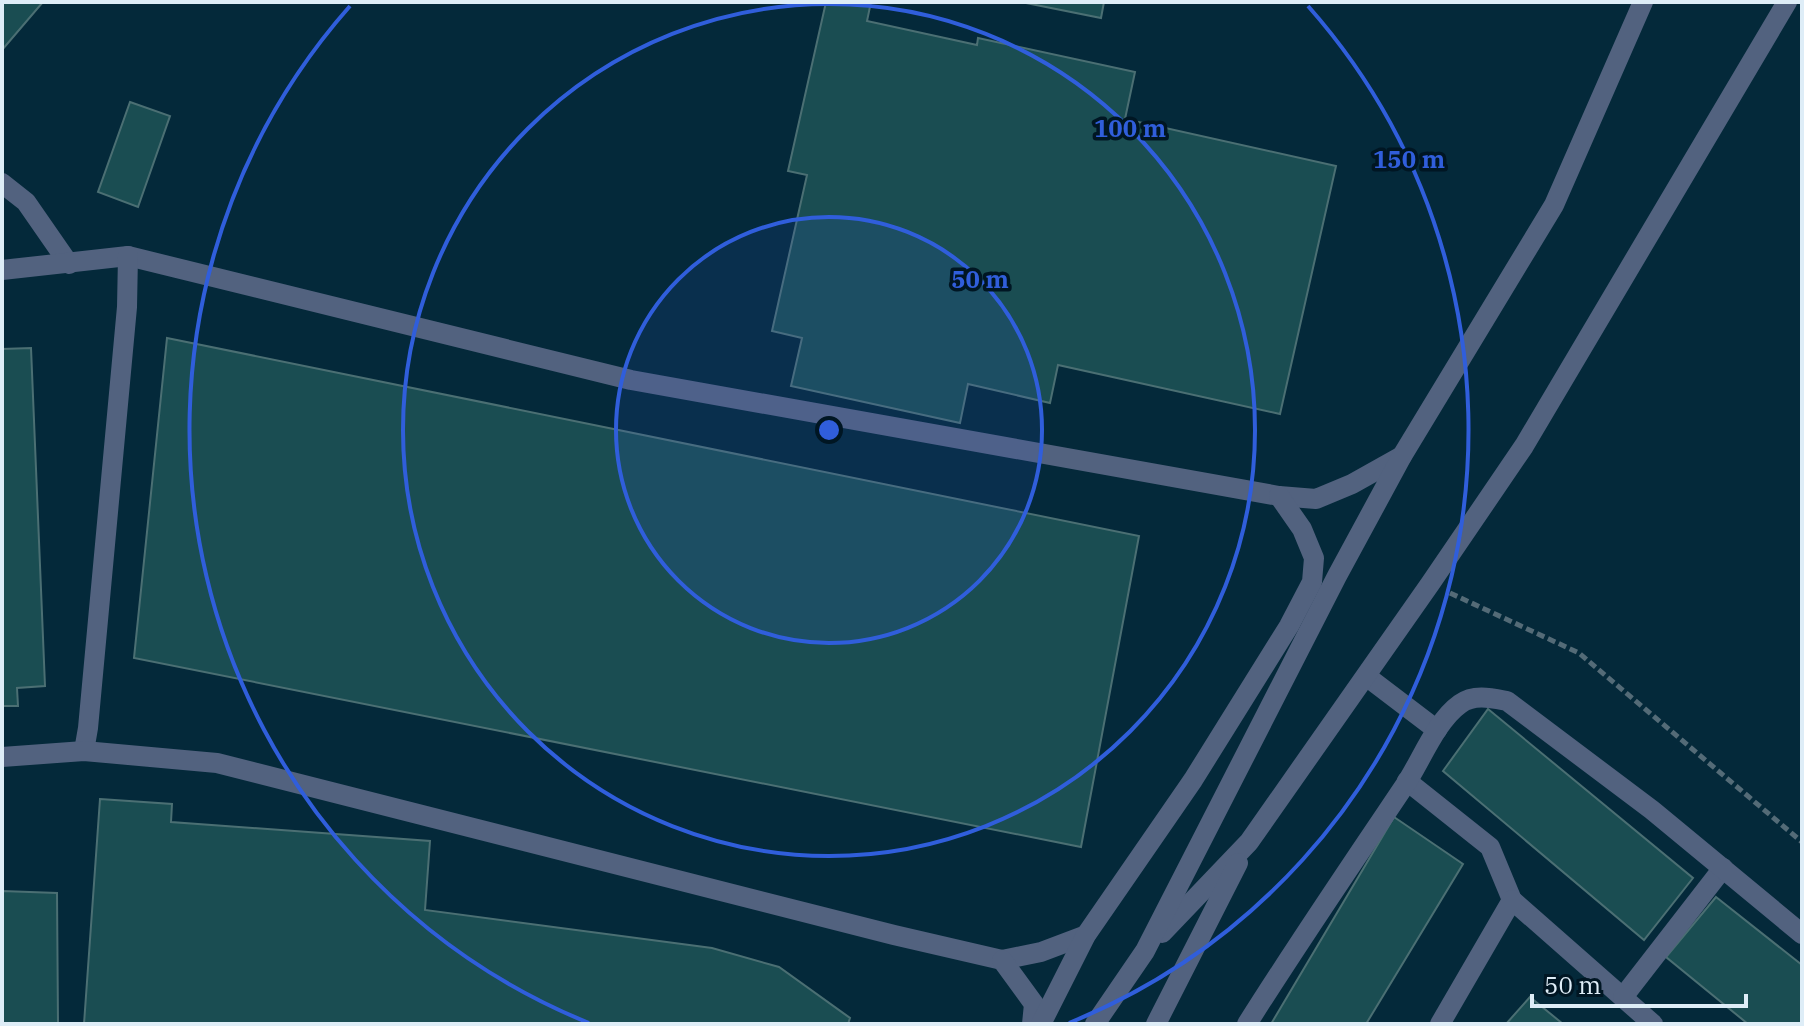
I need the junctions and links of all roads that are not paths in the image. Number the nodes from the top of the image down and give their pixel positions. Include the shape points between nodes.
1 (1643, 2) edge
2 (1787, 2) edge
3 (1794, 2) edge
4 (1802, 8) edge
5 (2, 183) edge
6 (128, 256) junction
7 (69, 264) junction
8 (2, 270) edge
9 (1402, 456) junction
10 (1279, 496) junction
11 (1366, 676) junction
12 (1437, 730) junction
13 (84, 751) junction
14 (2, 757) edge
15 (1407, 781) junction
16 (1249, 842) junction
17 (1723, 868) junction
18 (1512, 900) junction
19 (1802, 934) edge
20 (1086, 935) junction
21 (1145, 951) junction
22 (1002, 960) junction
23 (1623, 997) junction
24 (1032, 1024) edge
25 (1041, 1024) edge
26 (1095, 1024) edge
27 (1156, 1024) edge
28 (1247, 1024) edge
29 (1440, 1024) edge
30 (1653, 1024) edge

1 - 9 street via 1554,205
2 - 11 street via 1524,446
3 - 4 street
5 - 7 street via 26,202
6 - 7 street
6 - 10 street via 631,380
6 - 13 street
7 - 8 street
9 - 10 street via 1316,499
9 - 21 street
10 - 20 street via 1314,558 1312,582 1193,780
11 - 12 street
11 - 16 street
12 - 15 street
12 - 17 street via 1460,704 1479,697 1507,701
13 - 14 street
13 - 22 street via 217,763
15 - 18 street via 1490,847
15 - 28 street
16 - 21 street
16 - 27 street
17 - 19 street
17 - 23 street
18 - 23 street
18 - 29 street
20 - 22 street
20 - 25 street
21 - 26 street
22 - 24 street via 1034,1004
23 - 30 street

